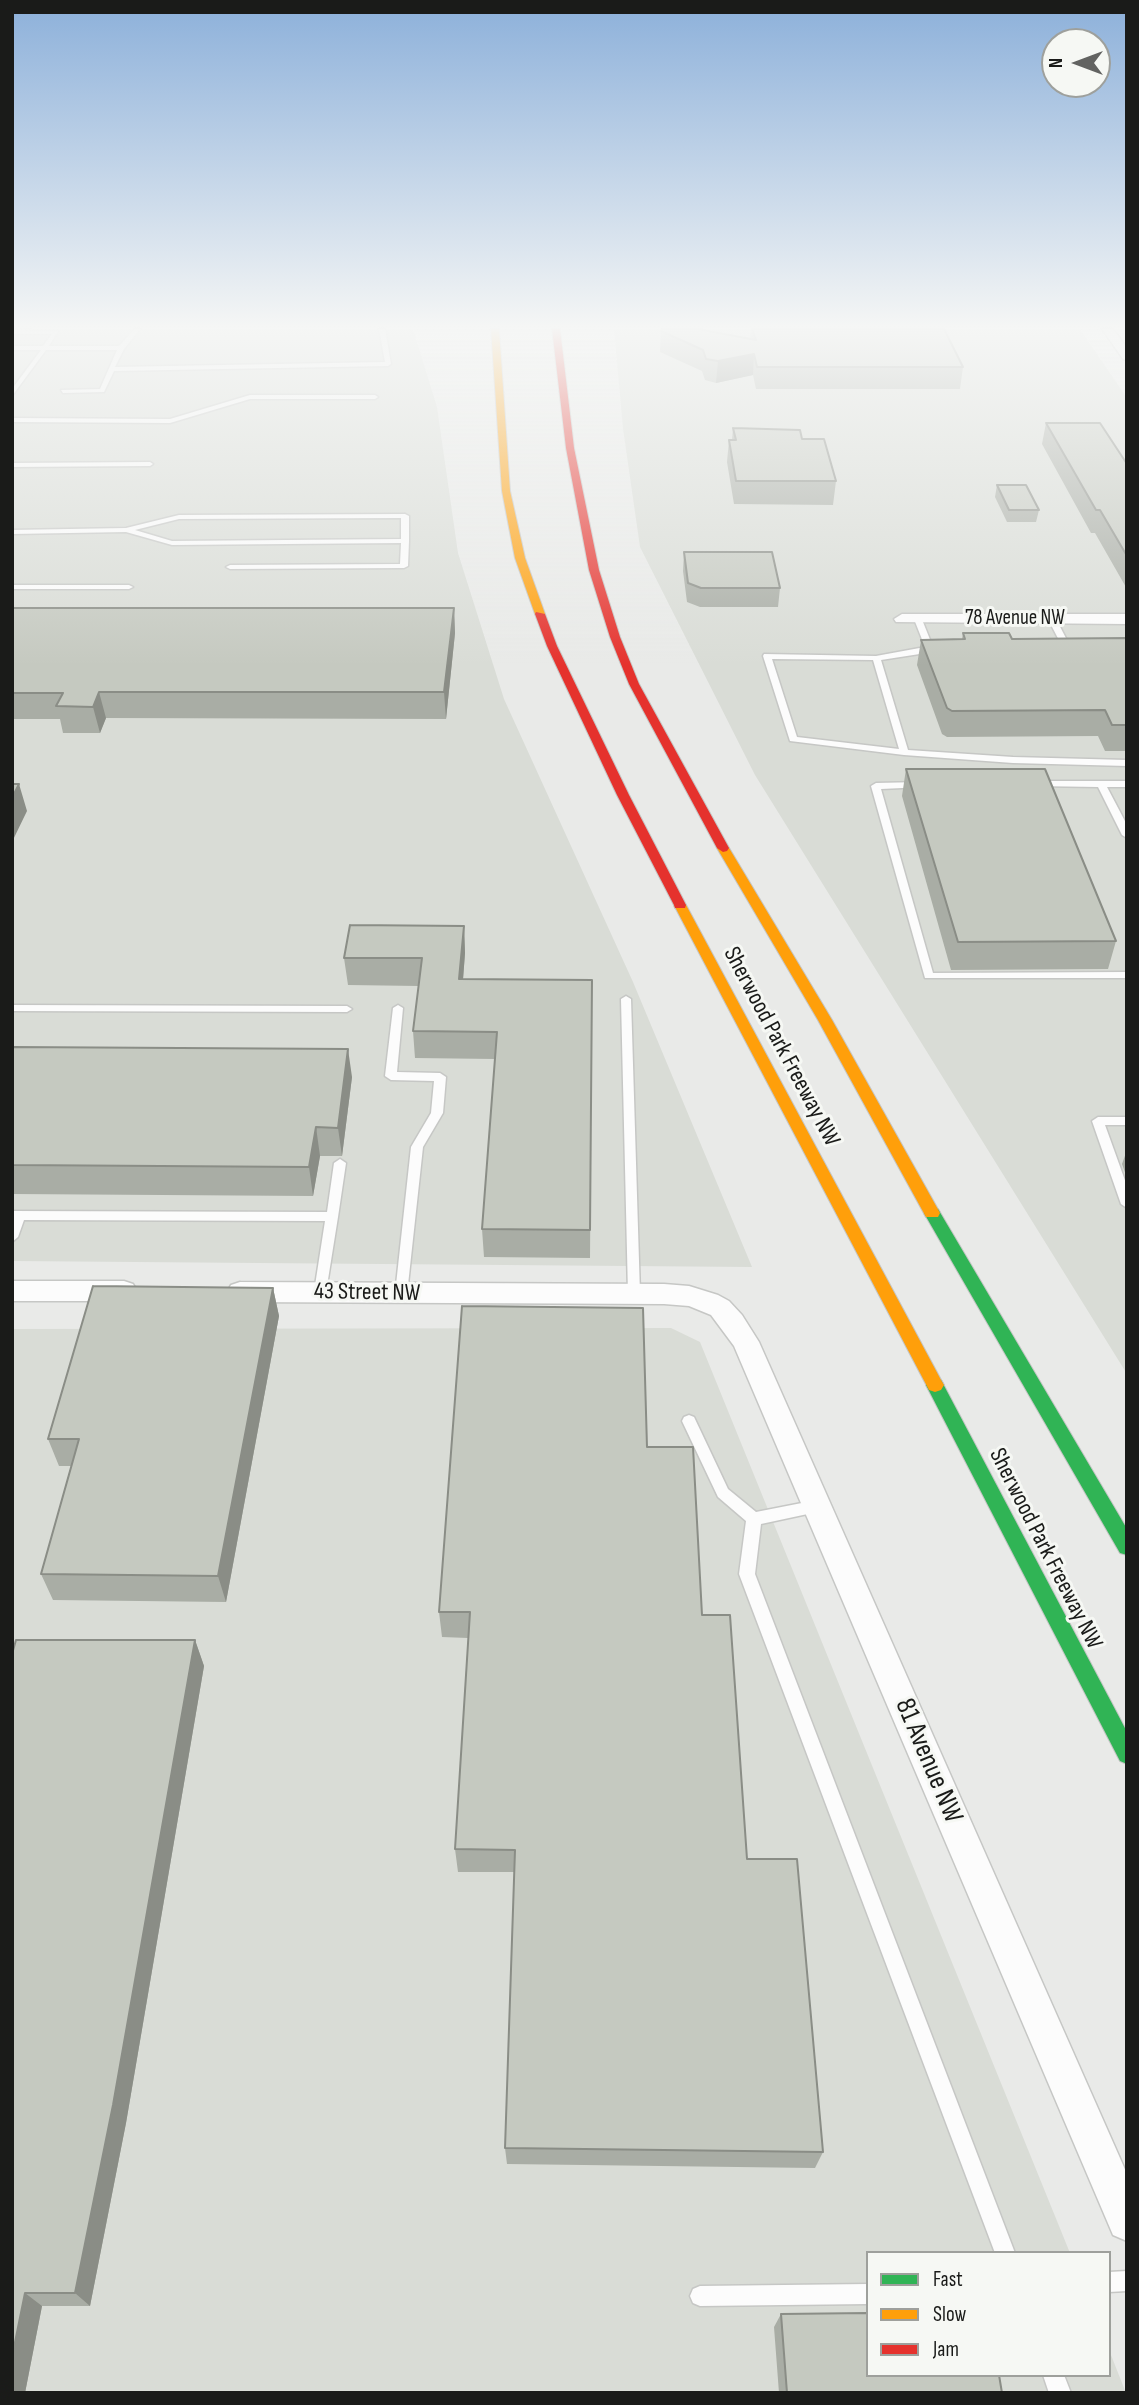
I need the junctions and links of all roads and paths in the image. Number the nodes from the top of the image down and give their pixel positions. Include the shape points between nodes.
1 (502, 441) edge
2 (569, 441) edge
3 (571, 441) edge
4 (570, 448) junction
5 (150, 464) dead end
6 (12, 465) edge
7 (126, 530) junction
8 (12, 532) edge
9 (405, 541) junction
10 (230, 567) dead end
11 (12, 587) edge
12 (129, 587) dead end
13 (910, 619) joint
14 (1052, 619) junction
15 (1127, 619) edge
16 (1056, 646) edge
17 (1066, 646) junction
18 (1090, 646) edge
19 (944, 648) edge
20 (930, 649) junction
21 (876, 659) junction
22 (904, 752) junction
23 (1127, 763) edge
24 (1127, 783) edge
25 (1022, 784) edge
26 (1101, 784) junction
27 (929, 785) edge
28 (1127, 835) edge
29 (1127, 975) edge
30 (626, 999) dead end
31 (398, 1008) dead end
32 (12, 1009) edge
33 (347, 1009) dead end
34 (1127, 1121) edge
35 (340, 1163) dead end
36 (1127, 1204) edge
37 (16, 1215) edge
38 (332, 1217) junction
39 (12, 1237) edge
40 (12, 1290) edge
41 (146, 1291) edge
42 (213, 1292) edge
43 (320, 1292) junction
44 (401, 1294) junction
45 (634, 1294) junction
46 (720, 1308) joint
47 (689, 1422) dead end
48 (818, 1506) junction
49 (754, 1519) junction
50 (1127, 1547) edge
51 (1127, 1754) edge
52 (1127, 2221) edge
53 (1005, 2251) edge
54 (866, 2294) edge
55 (700, 2296) dead end

1 - 51 highway, Sherwood Park Freeway NW via 506,491 520,558 552,646 622,795
2 - 4 highway, Sherwood Park Freeway NW
3 - 4 highway
4 - 50 highway, Sherwood Park Freeway NW via 594,570 615,637 658,731
5 - 6 lane
7 - 8 lane
7 - 9 lane via 172,543
7 - 9 lane via 180,517 405,516
9 - 10 lane via 404,566
11 - 12 lane
13 - 14 street, 78 Avenue NW
13 - 20 lane
14 - 15 street, 78 Avenue NW
14 - 17 lane
16 - 17 lane
17 - 18 lane
19 - 20 lane
20 - 21 lane
21 - 22 lane
21 - 22 lane via 767,656 793,739
22 - 23 lane
24 - 26 lane
25 - 26 lane
26 - 28 lane
27 - 29 lane via 876,786 929,976
30 - 45 lane
31 - 44 lane via 391,1076 440,1077 437,1113 417,1147
32 - 33 lane
34 - 36 lane via 1098,1121
35 - 38 lane
37 - 38 lane
37 - 39 lane
38 - 43 lane
40 - 41 street
42 - 43 street, 43 Street NW
43 - 44 street, 43 Street NW
44 - 45 street, 43 Street NW
45 - 46 street, 43 Street NW via 689,1296
46 - 48 street, 81 Avenue NW via 746,1342
47 - 49 lane via 723,1493
48 - 49 lane
48 - 52 street, 81 Avenue NW
49 - 53 lane via 747,1574
54 - 55 lane

